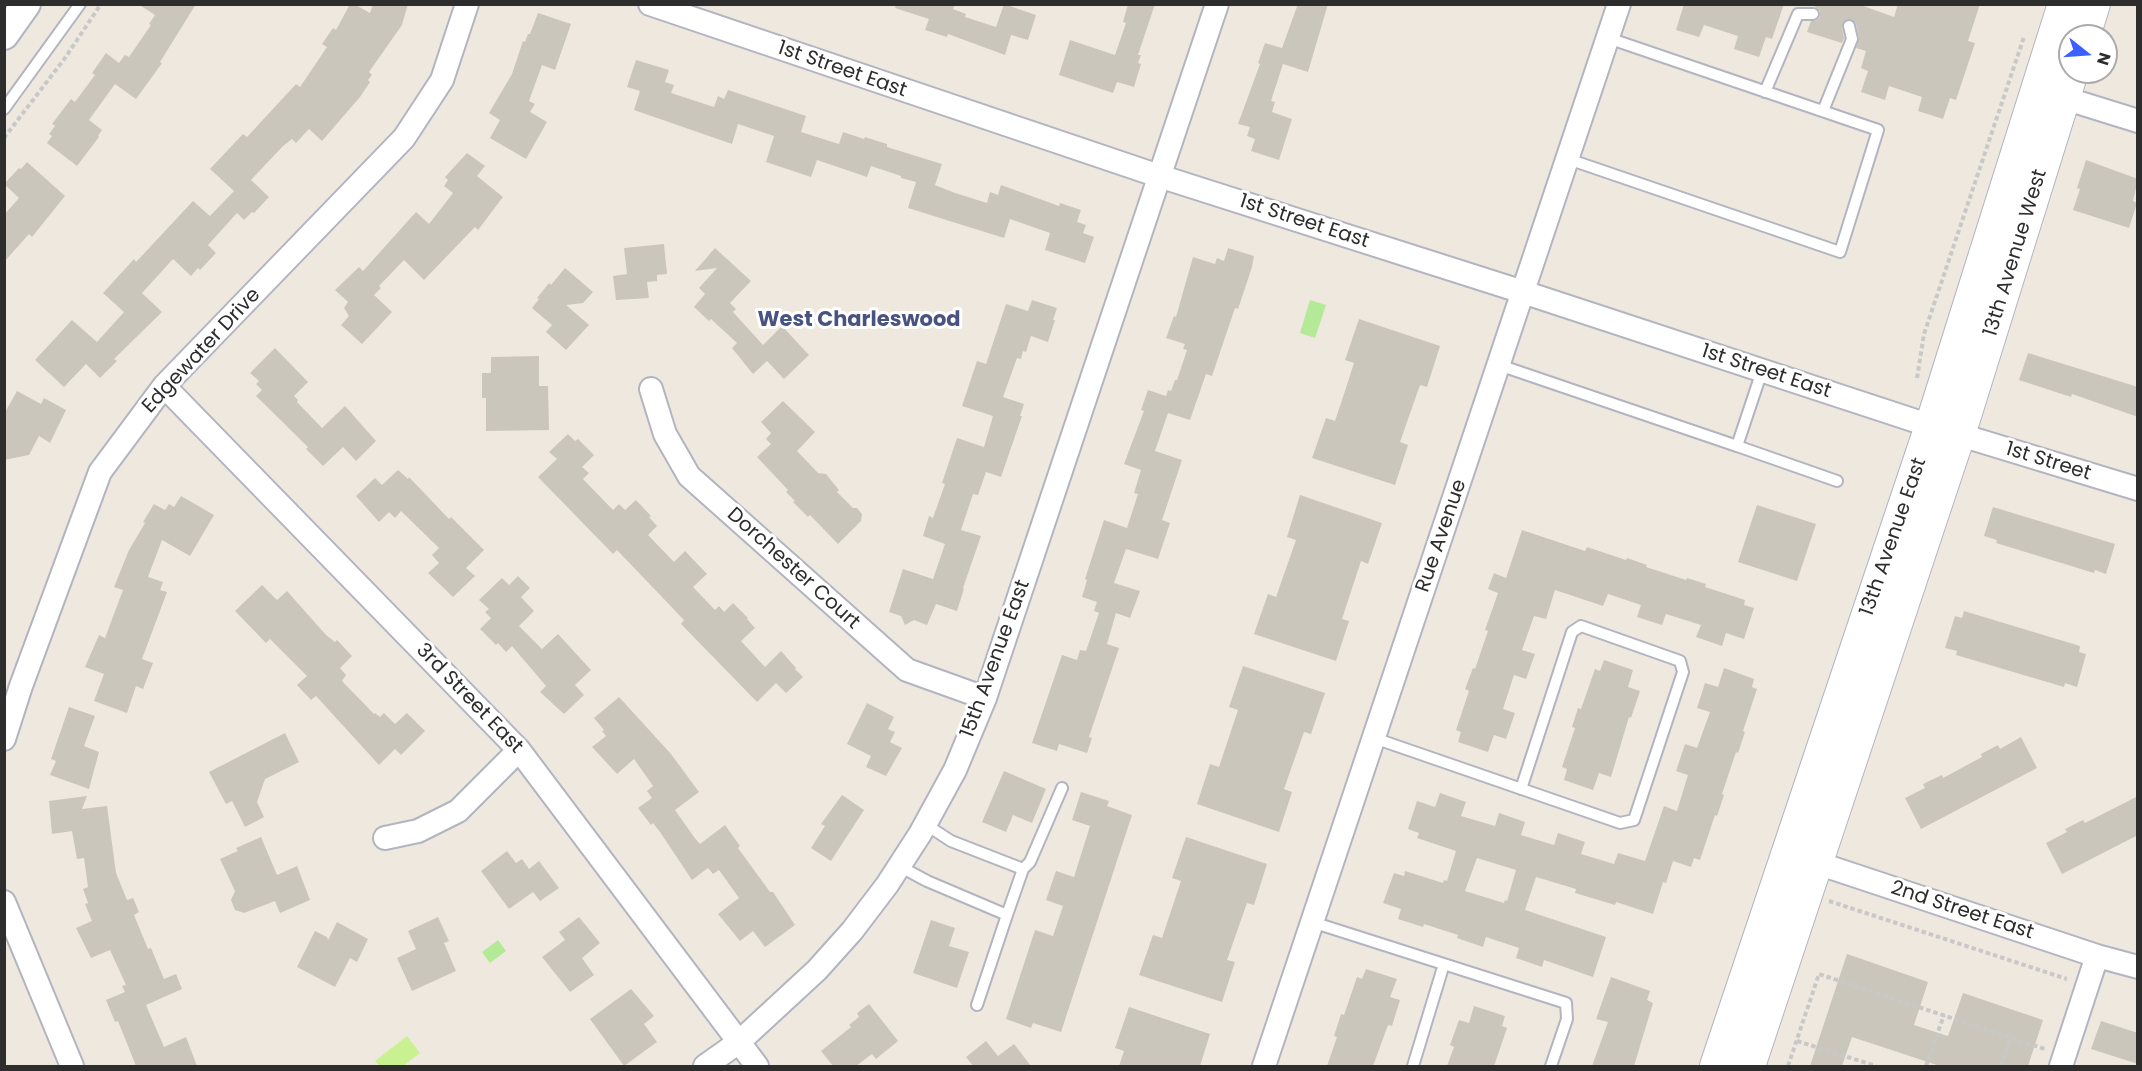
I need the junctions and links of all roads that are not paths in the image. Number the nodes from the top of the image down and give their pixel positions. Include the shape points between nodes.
1 (26, 4) edge
2 (80, 4) edge
3 (467, 4) edge
4 (650, 4) edge
5 (1217, 4) edge
6 (1619, 4) edge
7 (2064, 4) edge
8 (2094, 4) edge
9 (1813, 14) dead end
10 (2088, 24) edge
11 (1849, 26) dead end
12 (4, 35) edge
13 (1608, 38) junction
14 (2068, 85) edge
15 (1765, 92) junction
16 (4, 109) edge
17 (1823, 111) junction
18 (2138, 121) edge
19 (1568, 159) junction
20 (1159, 176) junction
21 (1523, 292) junction
22 (1499, 365) junction
23 (1762, 371) junction
24 (164, 386) junction
25 (651, 389) dead end
26 (1945, 430) junction
27 (1737, 446) junction
28 (1837, 481) dead end
29 (2138, 489) edge
30 (985, 698) junction
31 (1374, 738) junction
32 (4, 739) edge
33 (519, 750) junction
34 (1062, 788) dead end
35 (1521, 789) junction
36 (926, 824) junction
37 (385, 838) dead end
38 (1802, 858) junction
39 (899, 866) junction
40 (1023, 869) junction
41 (4, 902) edge
42 (1006, 915) junction
43 (1312, 922) junction
44 (2097, 956) junction
45 (1444, 964) junction
46 (2138, 967) edge
47 (978, 1005) dead end
48 (739, 1042) junction
49 (2063, 1061) edge
50 (72, 1066) edge
51 (705, 1066) edge
52 (757, 1066) edge
53 (1264, 1066) edge
54 (1413, 1066) edge
55 (1551, 1066) edge
56 (1716, 1066) edge
57 (1749, 1066) edge

1 - 12 street
2 - 16 lane
3 - 24 street, Edgewater Drive via 442,80 404,138
4 - 20 street, 1st Street East
5 - 20 street, 15th Avenue East
6 - 13 street, Rue Avenue
7 - 26 main road, 13th Avenue East
8 - 10 main road
9 - 15 lane via 1798,14
11 - 17 lane via 1851,39
13 - 15 lane
13 - 19 street, Rue Avenue
14 - 18 street
14 - 26 main road, 13th Avenue West
15 - 17 lane
17 - 19 lane via 1878,130 1840,252
19 - 21 street, Rue Avenue
20 - 21 street, 1st Street East
20 - 30 street, 15th Avenue East
21 - 22 street, Rue Avenue
21 - 23 street, 1st Street East
22 - 27 lane
22 - 31 street, Rue Avenue
23 - 26 street, 1st Street East
23 - 27 lane
24 - 32 street, Edgewater Drive via 100,471
24 - 33 street, 3rd Street East
25 - 30 street, Dorchester Court via 665,434 688,476 907,670
26 - 29 street, 1st Street
26 - 38 main road, 13th Avenue East
27 - 28 lane
30 - 36 street, 15th Avenue East via 955,770
31 - 35 lane
31 - 43 street, Rue Avenue
33 - 37 street via 458,811 418,831
33 - 48 street, 3rd Street East
34 - 40 lane via 1030,862
35 - 35 lane via 1620,824 1634,820 1683,672 1680,661 1581,626 1572,632
36 - 39 street, 15th Avenue East
36 - 40 lane via 951,841
38 - 44 street, 2nd Street East
38 - 56 main road, 13th Avenue East
38 - 57 main road, 13th Avenue East
39 - 42 lane
39 - 48 street, 15th Avenue East via 824,962
40 - 42 lane
41 - 50 street
42 - 47 lane
43 - 45 lane
43 - 53 street, Rue Avenue
44 - 46 street, 2nd Street East
44 - 49 street
45 - 54 lane
45 - 55 lane via 1566,1003 1567,1019
48 - 51 street, 15th Avenue East
48 - 52 street, 3rd Street East

